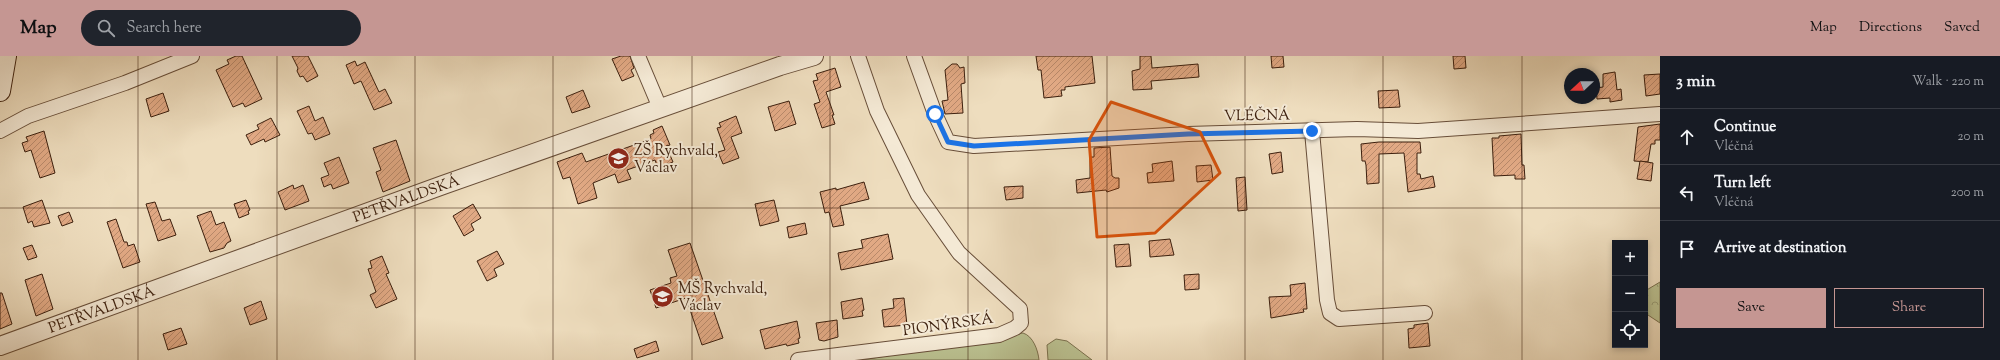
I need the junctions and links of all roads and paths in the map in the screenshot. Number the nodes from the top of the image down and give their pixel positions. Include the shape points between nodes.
1 (6, 56) edge
2 (192, 56) edge
3 (638, 56) edge
4 (814, 56) edge
5 (858, 56) edge
6 (914, 56) edge
7 (778, 61) edge
8 (0, 90) edge
9 (660, 108) junction
10 (1660, 114) edge
11 (0, 131) edge
12 (1312, 131) junction
13 (1425, 313) dead end
14 (0, 346) edge
15 (798, 360) edge

1 - 8 main road
2 - 11 street via 125,83 28,116
3 - 9 street
4 - 7 street, PETŘVALDSKÁ
5 - 15 street, PIONÝRSKÁ via 877,111 918,196 960,253 1020,309 1021,323 999,335
6 - 12 street, VLÉČNÁ via 948,142 974,146
7 - 9 street, PETŘVALDSKÁ
9 - 14 street, PETŘVALDSKÁ
10 - 12 street, VLÉČNÁ via 1418,131
12 - 13 street via 1330,313 1339,319

